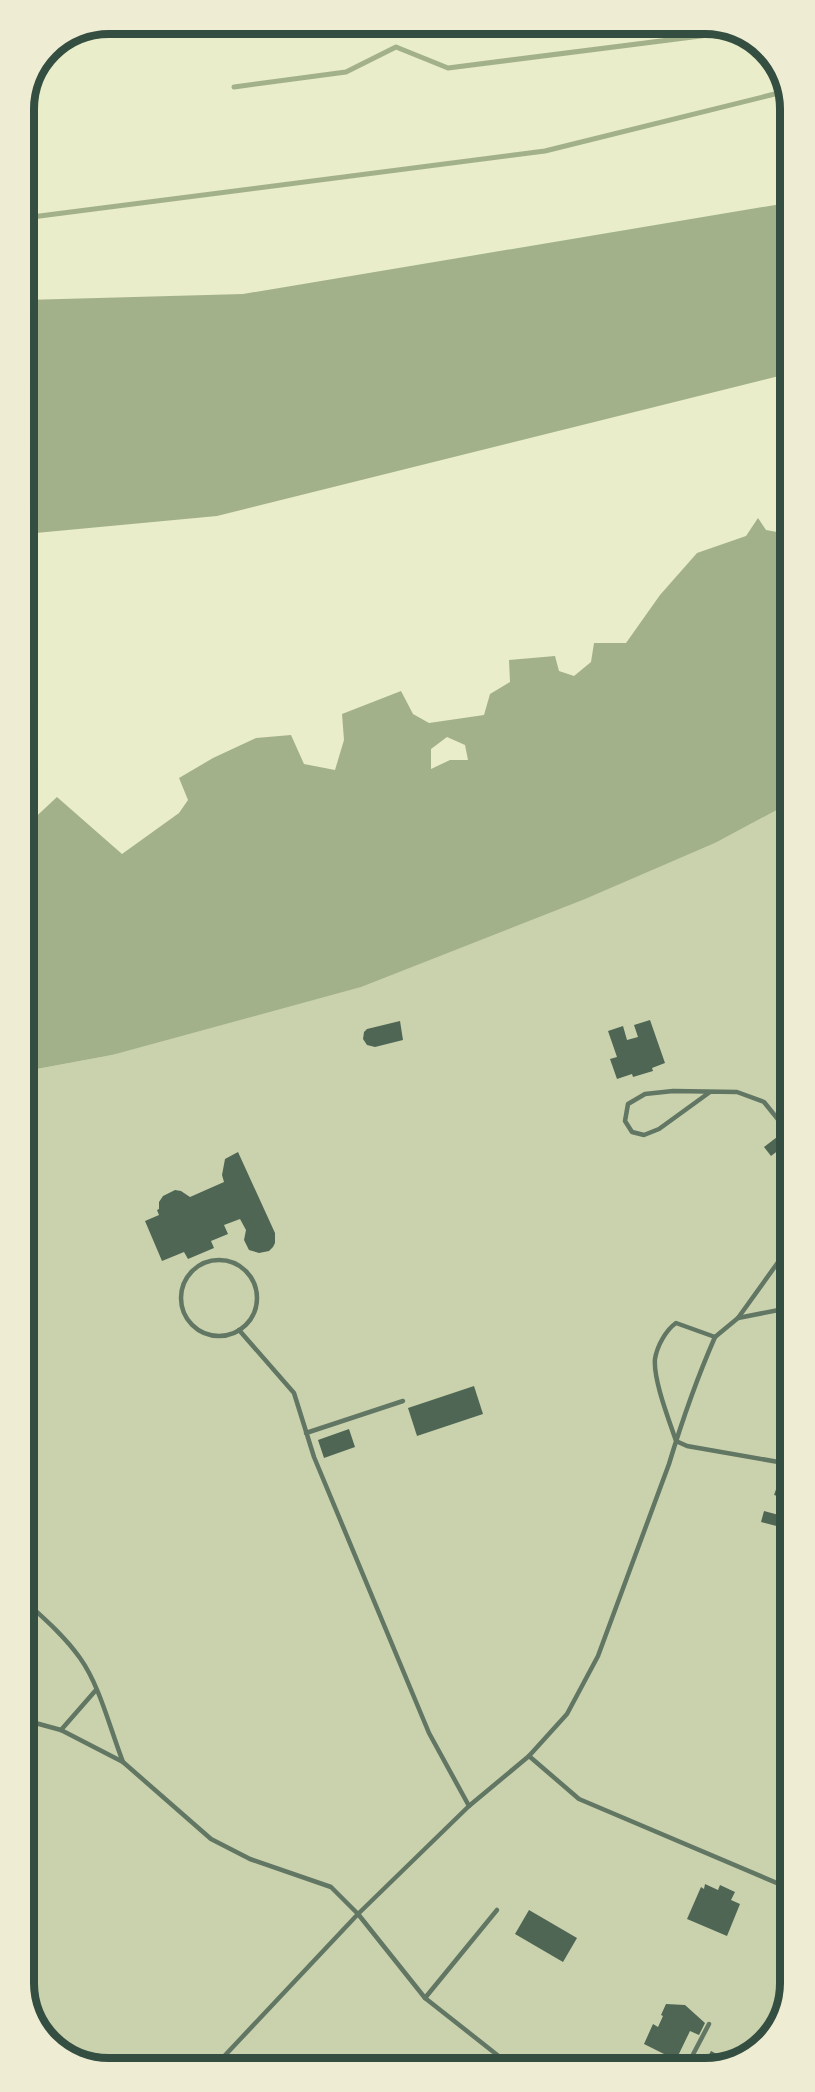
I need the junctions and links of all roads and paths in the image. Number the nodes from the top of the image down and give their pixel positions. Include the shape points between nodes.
1 (710, 1092) junction
2 (780, 1122) edge
3 (780, 1260) edge
4 (780, 1310) edge
5 (738, 1318) junction
6 (239, 1330) junction
7 (715, 1337) junction
8 (403, 1401) dead end
9 (306, 1433) junction
10 (676, 1441) junction
11 (780, 1462) edge
12 (35, 1611) edge
13 (96, 1690) junction
14 (35, 1723) edge
15 (61, 1730) junction
16 (529, 1756) junction
17 (123, 1762) junction
18 (469, 1806) junction
19 (780, 1884) edge
20 (497, 1910) dead end
21 (358, 1914) junction
22 (425, 1998) junction
23 (710, 2024) dead end
24 (223, 2057) edge
25 (501, 2058) edge
26 (691, 2058) edge

1 - 1 lane via 659,1129 644,1135 632,1132 625,1121 628,1104 645,1094
1 - 2 lane via 737,1092 764,1102
3 - 5 lane
4 - 5 lane
5 - 7 lane
6 - 6 lane via 220,1336 208,1334 188,1319 183,1289 192,1272 202,1264 226,1261 238,1265 254,1283 256,1307 252,1318
6 - 9 lane via 294,1393
7 - 10 lane
7 - 10 lane via 676,1323 668,1329 655,1358 659,1389
8 - 9 lane
9 - 18 lane via 429,1733
10 - 11 lane
10 - 16 lane via 598,1656 567,1714
12 - 13 lane via 81,1659
13 - 15 lane
13 - 17 lane
14 - 15 lane
15 - 17 lane
16 - 18 lane
16 - 19 lane via 579,1798
17 - 21 lane via 211,1839 250,1859 331,1887
18 - 21 lane
20 - 22 lane
21 - 22 lane
21 - 24 lane
22 - 25 lane
23 - 26 lane

